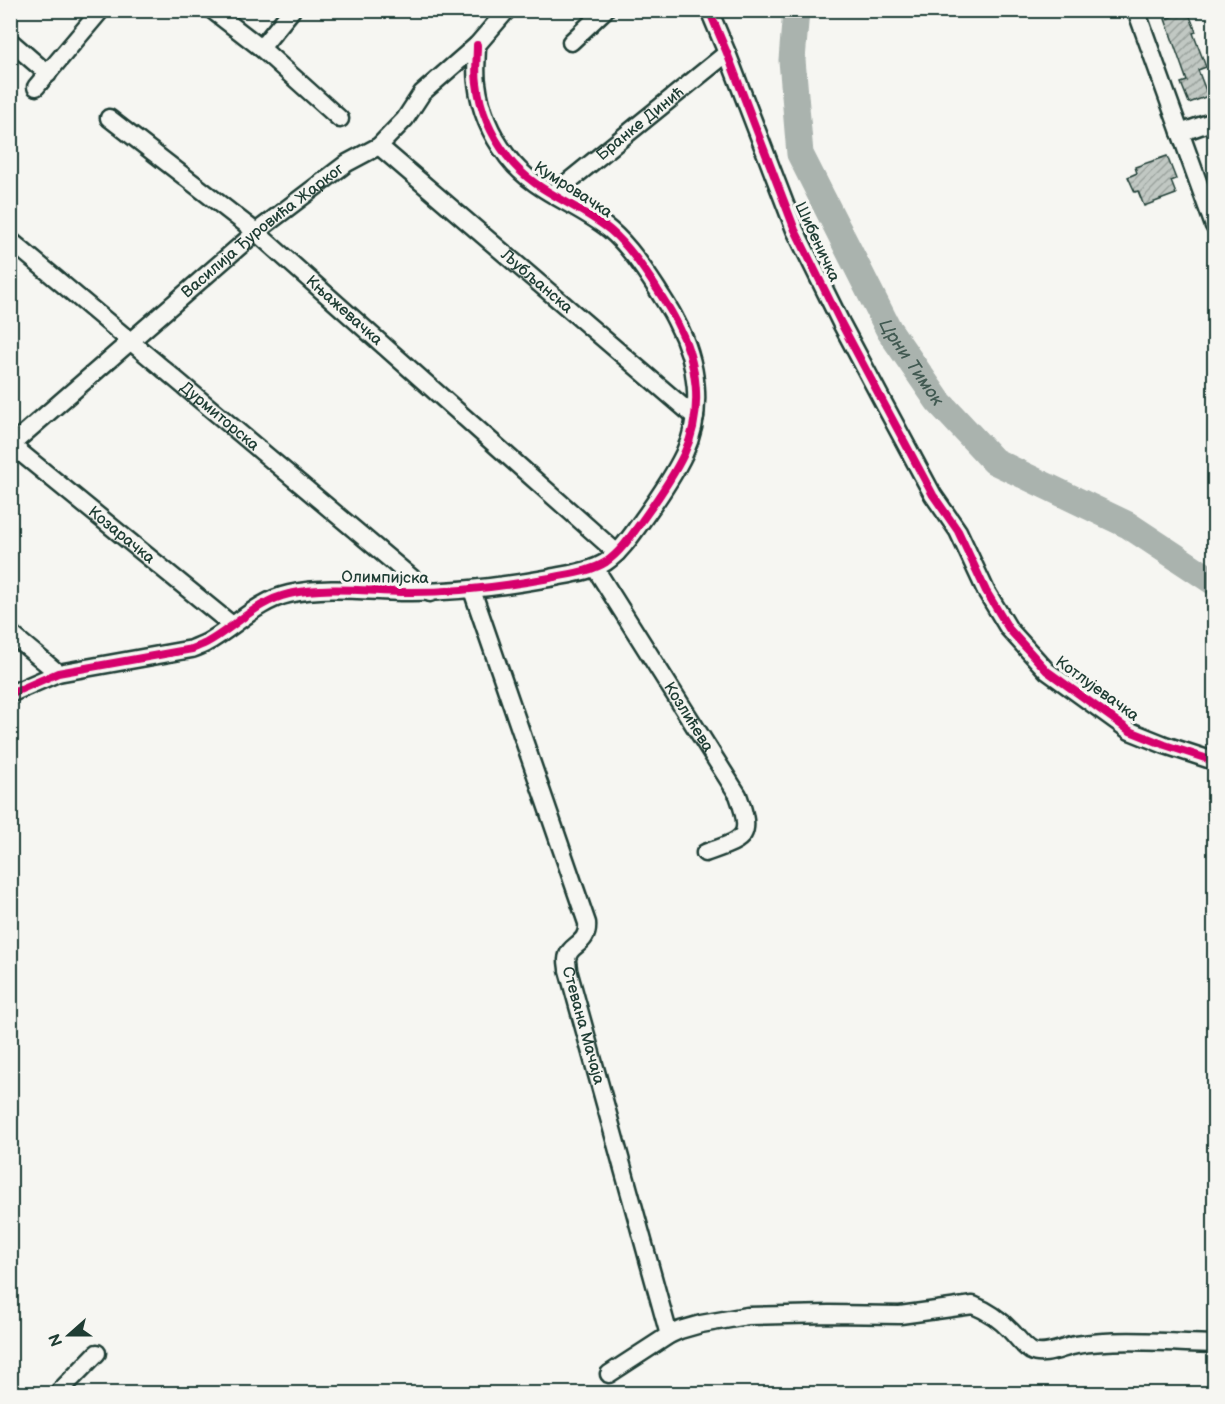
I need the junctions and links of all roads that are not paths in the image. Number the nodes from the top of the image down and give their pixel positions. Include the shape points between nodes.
1 (101, 10) edge
2 (212, 10) edge
3 (292, 10) edge
4 (605, 10) edge
5 (709, 10) edge
6 (1136, 10) edge
7 (501, 12) edge
8 (10, 41) edge
9 (571, 42) dead end
10 (477, 45) junction
11 (261, 48) junction
12 (727, 53) junction
13 (48, 74) junction
14 (36, 87) dead end
15 (110, 118) dead end
16 (340, 119) dead end
17 (1215, 121) edge
18 (1180, 133) junction
19 (379, 146) junction
20 (553, 194) junction
21 (1215, 226) edge
22 (256, 232) junction
23 (10, 240) edge
24 (131, 342) junction
25 (696, 417) junction
26 (11, 445) edge
27 (922, 475) joint
28 (616, 553) junction
29 (595, 568) junction
30 (472, 590) junction
31 (430, 593) junction
32 (232, 625) junction
33 (10, 633) edge
34 (58, 673) junction
35 (10, 694) edge
36 (1215, 761) edge
37 (705, 853) dead end
38 (669, 1335) junction
39 (1215, 1344) edge
40 (98, 1353) dead end
41 (609, 1374) dead end
42 (57, 1394) edge

1 - 13 street
2 - 11 street
3 - 11 street
4 - 9 street
5 - 12 street, Шибеничка
6 - 18 street
7 - 10 street, Василија Ђуровића Жарког
8 - 13 street
10 - 19 street, Василија Ђуровића Жарког via 422,93 405,119
10 - 20 street, Кумровачка via 476,82 492,135 520,172
11 - 16 street
12 - 20 street, Бранке Динић
12 - 27 street, Шибеничка via 795,230
13 - 14 street
15 - 22 street, Књажевачка
17 - 18 street
18 - 21 street
19 - 22 street, Василија Ђуровића Жарког via 347,163
19 - 25 street, Љубљанска
20 - 25 street, Кумровачка via 611,231 648,274 690,353 696,384
22 - 24 street, Василија Ђуровића Жарког
22 - 28 street, Књажевачка
23 - 24 street, Дурмиторска
24 - 26 street, Василија Ђуровића Жарког
24 - 31 street, Дурмиторска
25 - 28 street, Олимпијска via 693,433 667,486
26 - 32 street, Козарачка
27 - 36 street, Котлујевачка via 958,531 1009,629 1047,671 1130,731
28 - 29 street, Олимпијска
29 - 30 street, Олимпијска
29 - 37 street, Козлићева via 738,795 746,831 734,842
30 - 31 street, Олимпијска
30 - 38 street, Стевана Мачаја via 587,923 585,938 568,956 568,970
31 - 32 street, Олимпијска via 292,593 266,603
32 - 34 street, Олимпијска via 192,649
33 - 34 street
34 - 35 street, Олимпијска
38 - 39 street via 701,1324 747,1316 900,1315 973,1305 998,1318 1031,1351 1039,1353 1112,1342
38 - 41 street
40 - 42 street

